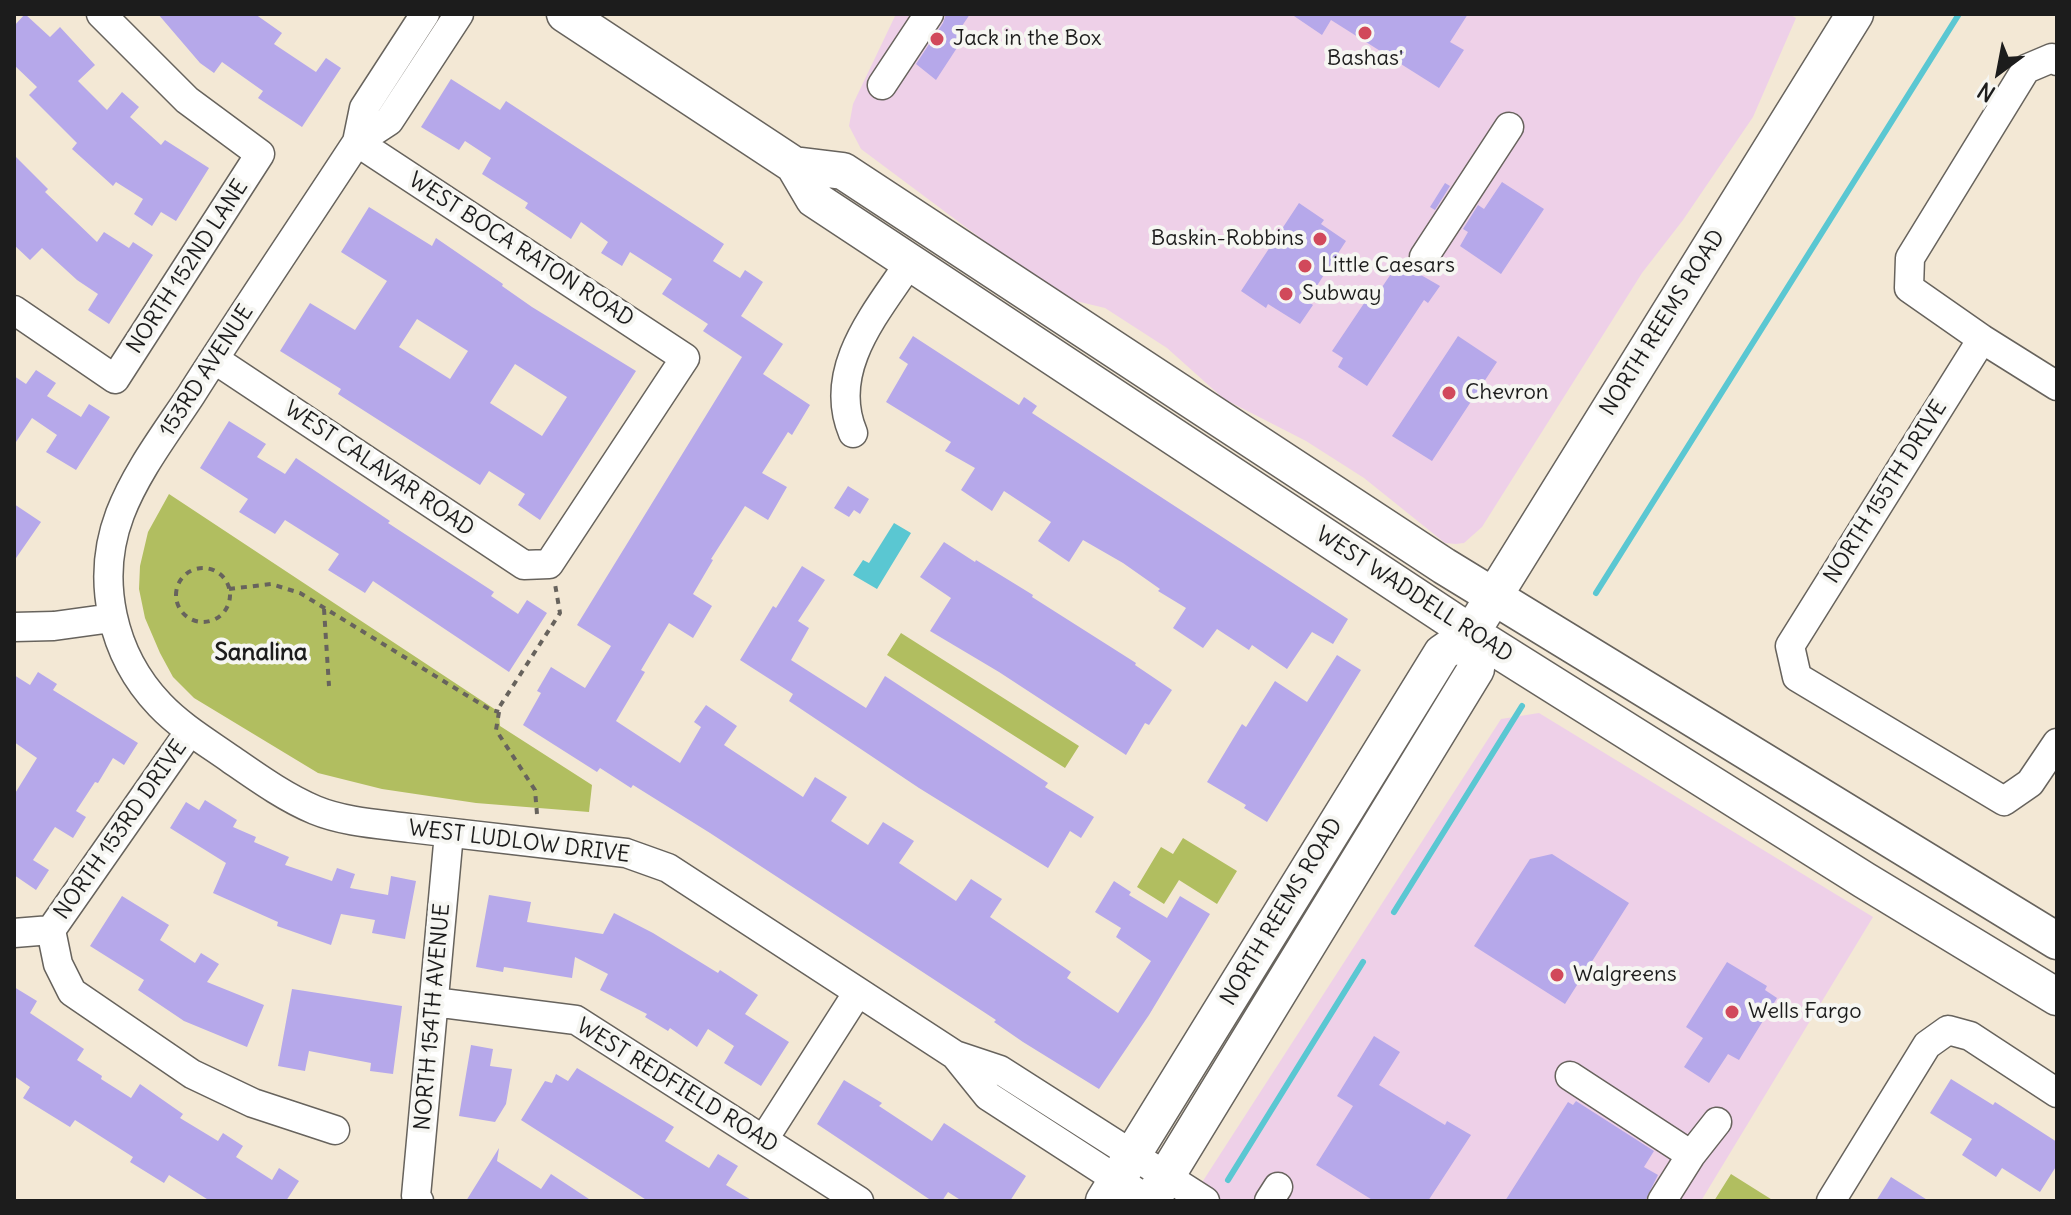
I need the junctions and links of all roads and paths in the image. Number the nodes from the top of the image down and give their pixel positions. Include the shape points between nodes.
1 (101, 14) edge
2 (425, 14) edge
3 (459, 14) edge
4 (565, 14) edge
5 (929, 14) edge
6 (1855, 14) edge
7 (2054, 59) edge
8 (882, 85) dead end
9 (1509, 127) dead end
10 (357, 142) junction
11 (794, 165) junction
12 (1424, 257) dead end
13 (910, 262) junction
14 (14, 310) edge
15 (1982, 339) junction
16 (214, 359) junction
17 (1155, 376) junction
18 (2057, 386) edge
19 (853, 433) dead end
20 (549, 564) junction
21 (229, 589) junction
22 (1493, 596) junction
23 (324, 607) junction
24 (112, 618) junction
25 (14, 627) edge
26 (1471, 633) junction
27 (329, 686) dead end
28 (499, 712) junction
29 (190, 731) junction
30 (2057, 743) edge
31 (537, 814) dead end
32 (449, 833) junction
33 (1864, 880) junction
34 (2015, 915) junction
35 (51, 930) junction
36 (14, 933) edge
37 (2057, 941) edge
38 (858, 992) junction
39 (2057, 997) edge
40 (434, 1002) junction
41 (1570, 1076) dead end
42 (2057, 1093) edge
43 (1717, 1122) dead end
44 (335, 1130) dead end
45 (764, 1139) junction
46 (1691, 1155) junction
47 (1118, 1179) edge
48 (1155, 1193) edge
49 (419, 1201) edge
50 (859, 1201) edge
51 (1205, 1201) edge
52 (1662, 1201) edge
53 (1831, 1201) edge

1 - 14 street, NORTH 152ND LANE via 187,100 260,154 115,379
2 - 10 street, 153RD AVENUE via 364,108
3 - 10 street, 153RD AVENUE via 389,121
4 - 11 main road, WEST WADDELL ROAD
5 - 8 street
6 - 22 main road, NORTH REEMS ROAD
7 - 15 street via 2026,69 1910,258 1909,288
9 - 12 street
10 - 16 street, 153RD AVENUE
10 - 20 street, WEST BOCA RATON ROAD via 685,358
11 - 13 main road, WEST WADDELL ROAD via 814,199
11 - 17 main road, WEST WADDELL ROAD via 843,171
13 - 17 main road via 950,268 1069,346
13 - 19 street via 866,330 847,371 844,397
13 - 26 main road, WEST WADDELL ROAD
15 - 18 street
15 - 30 street, NORTH 155TH DRIVE via 1790,646 1797,677 2004,801 2030,783
16 - 20 street, WEST CALAVAR ROAD via 524,565
16 - 24 street, 153RD AVENUE via 120,514 108,569
17 - 22 main road, WEST WADDELL ROAD
20 - 28 path via 560,613
21 - 21 path via 222,615 207,623 190,619 178,608 180,581 201,567 219,572
21 - 23 path via 271,584
22 - 26 main road, NORTH REEMS ROAD
22 - 34 main road, WEST WADDELL ROAD
23 - 27 path
23 - 28 path
24 - 25 street
24 - 29 street, WEST LUDLOW DRIVE via 140,680
26 - 33 main road, WEST WADDELL ROAD
26 - 47 main road, NORTH REEMS ROAD via 1442,653
26 - 48 main road, NORTH REEMS ROAD via 1476,669
28 - 31 path via 496,730 535,790
29 - 32 street, WEST LUDLOW DRIVE via 315,811
29 - 35 street, NORTH 153RD DRIVE
32 - 38 street, WEST LUDLOW DRIVE via 652,860
32 - 40 street, NORTH 154TH AVENUE
33 - 34 main road via 1889,864 1985,922
33 - 39 main road, WEST WADDELL ROAD
34 - 37 main road, WEST WADDELL ROAD
35 - 36 street
35 - 44 street via 58,964 72,992 192,1074 253,1103
38 - 45 street
38 - 47 street, WEST LUDLOW DRIVE via 955,1055 1000,1070
40 - 45 street, WEST REDFIELD ROAD via 576,1020
40 - 49 street, NORTH 154TH AVENUE
41 - 46 street
42 - 53 street via 1970,1036 1948,1030 1927,1045
43 - 46 street
45 - 50 street, WEST REDFIELD ROAD
46 - 52 street
47 - 48 street, WEST LUDLOW DRIVE
48 - 51 street, WEST LUDLOW DRIVE

